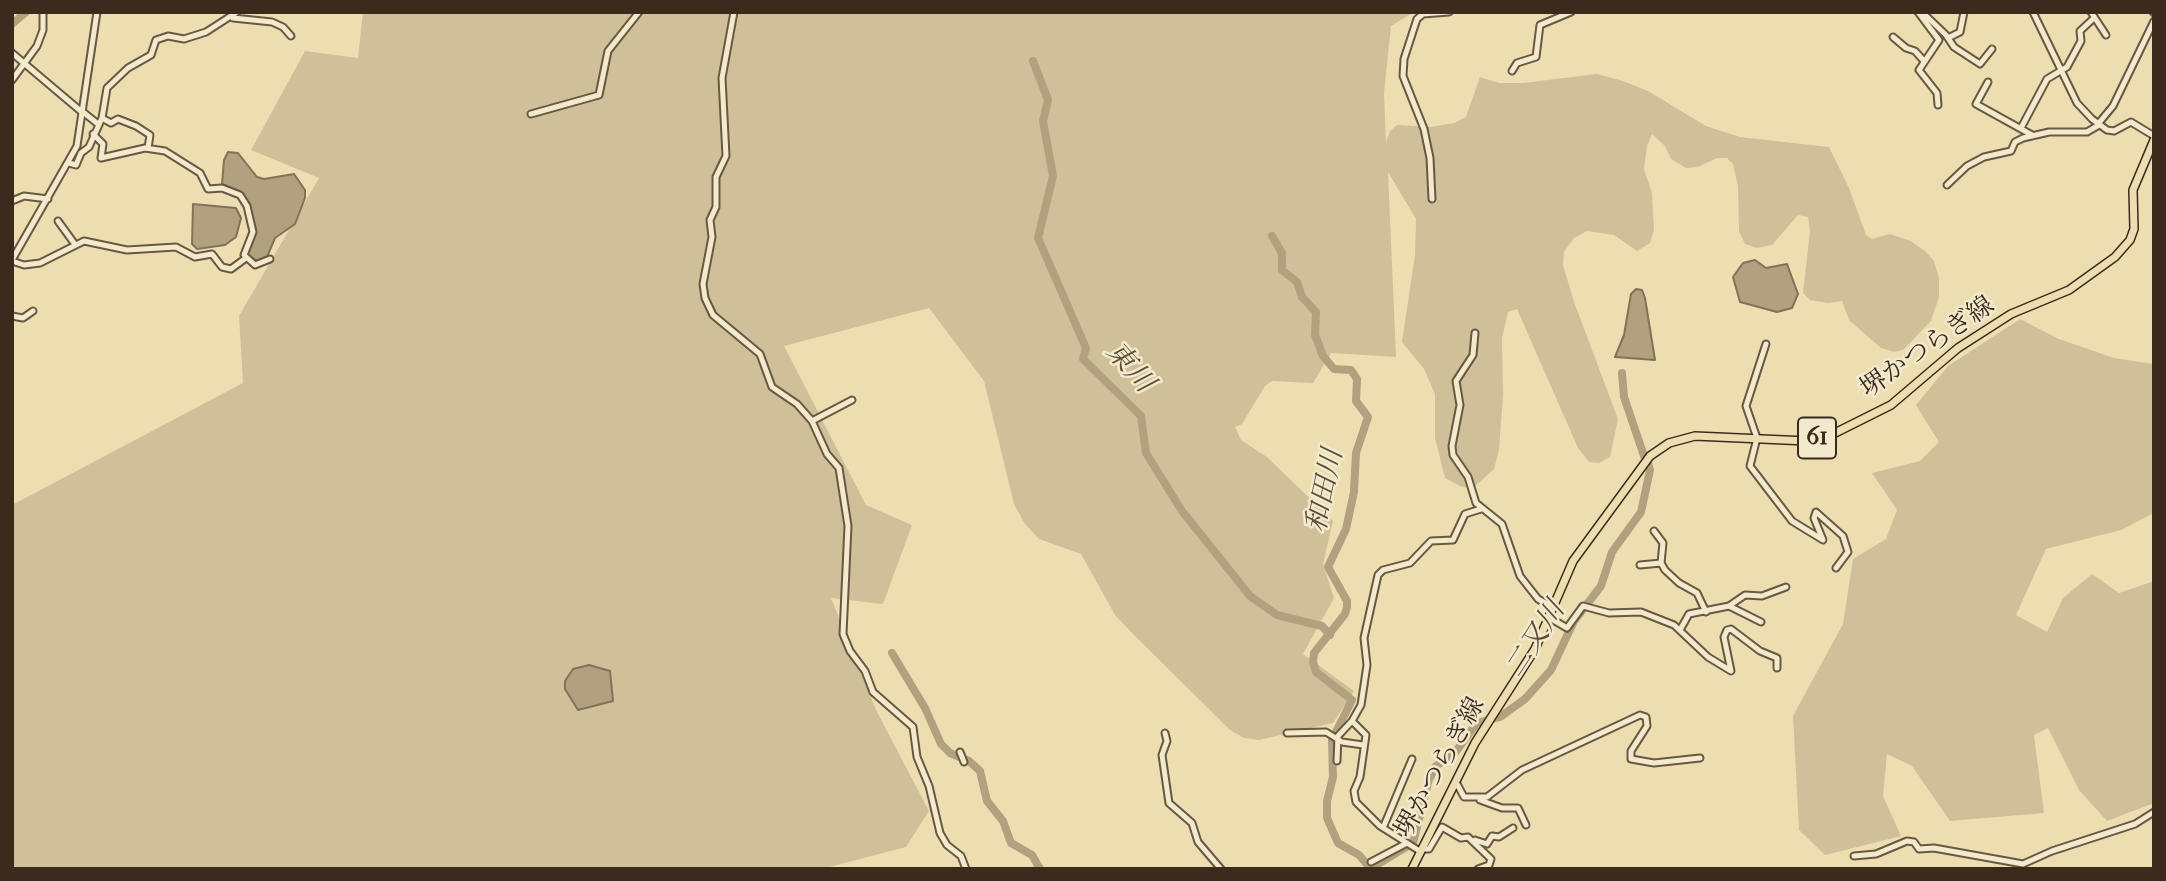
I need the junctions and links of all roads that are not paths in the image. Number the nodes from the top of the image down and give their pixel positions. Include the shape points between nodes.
1 (43, 12) edge
2 (97, 12) edge
3 (639, 12) edge
4 (734, 12) edge
5 (1449, 12) edge
6 (1571, 12) edge
7 (1920, 12) edge
8 (1964, 12) edge
9 (2033, 12) edge
10 (229, 15) edge
11 (2092, 15) edge
12 (2154, 21) edge
13 (2106, 35) dead end
14 (291, 36) dead end
15 (1894, 37) dead end
16 (1948, 38) junction
17 (1992, 49) dead end
18 (12, 53) edge
19 (1924, 61) junction
20 (24, 63) junction
21 (1513, 71) dead end
22 (2060, 71) junction
23 (12, 80) edge
24 (1988, 82) dead end
25 (1938, 105) dead end
26 (83, 112) junction
27 (531, 114) dead end
28 (100, 121) junction
29 (2098, 125) junction
30 (2021, 128) junction
31 (93, 134) junction
32 (2032, 135) junction
33 (2154, 138) edge
34 (148, 148) junction
35 (69, 163) junction
36 (1947, 186) dead end
37 (48, 199) junction
38 (1432, 199) dead end
39 (12, 201) edge
40 (58, 222) dead end
41 (74, 243) junction
42 (246, 258) junction
43 (270, 259) dead end
44 (12, 260) edge
45 (33, 311) dead end
46 (12, 316) edge
47 (1475, 333) dead end
48 (1766, 344) dead end
49 (852, 400) dead end
50 (812, 421) junction
51 (1757, 438) junction
52 (1480, 509) junction
53 (1654, 531) dead end
54 (1661, 563) junction
55 (1640, 565) dead end
56 (1836, 568) dead end
57 (1786, 587) dead end
58 (1729, 606) junction
59 (1554, 608) junction
60 (1706, 612) junction
61 (1550, 618) junction
62 (1760, 622) dead end
63 (1680, 631) junction
64 (1777, 668) dead end
65 (1352, 721) junction
66 (1165, 733) dead end
67 (1287, 733) dead end
68 (1337, 738) junction
69 (1363, 745) junction
70 (960, 752) dead end
71 (1700, 758) dead end
72 (1412, 759) dead end
73 (1337, 761) dead end
74 (964, 762) dead end
75 (1455, 779) junction
76 (1480, 799) junction
77 (2154, 812) edge
78 (1526, 825) dead end
79 (1383, 828) junction
80 (1513, 828) dead end
81 (1468, 837) junction
82 (1407, 843) junction
83 (1419, 850) junction
84 (1854, 856) dead end
85 (1371, 862) dead end
86 (966, 869) edge
87 (1221, 869) edge
88 (1412, 869) edge
89 (1478, 869) edge

1 - 20 street via 43,30
2 - 26 street
3 - 27 street via 608,51 600,95
4 - 50 street via 722,78 726,156 716,177 705,298 718,320 760,354 772,387
5 - 38 street via 1423,14 1417,19 1404,59 1404,76 1424,128
6 - 21 street via 1540,24 1536,57 1517,64
7 - 16 street
7 - 19 street via 1940,40
8 - 16 street via 1959,32
9 - 22 street
10 - 14 street via 272,22
10 - 28 street via 206,32 156,40 151,55 107,88
11 - 13 street
11 - 22 street via 2080,31 2081,41 2067,67
12 - 29 street via 2113,106
15 - 19 street
16 - 17 street via 1980,64
18 - 20 street
19 - 25 street via 1919,70 1937,93
20 - 23 street
20 - 26 street
22 - 29 street via 2077,103
22 - 30 street via 2047,79
24 - 30 street via 1976,104
26 - 28 street
26 - 35 street
28 - 31 street
28 - 34 street via 118,119 136,126 149,135
29 - 32 street via 2087,132
29 - 33 street via 2114,131 2131,122
30 - 32 street
31 - 34 street via 103,144 101,158
31 - 35 street via 75,165
32 - 36 street via 2015,142 2011,151 1975,162
33 - 51 main road, 堺かつらぎ線 / 61 via 2133,190 2134,229 2115,257 2068,290 2011,314 1958,348 1899,399 1873,415 1807,441
34 - 42 street via 165,151 200,173 208,189 222,188 244,200 253,232
35 - 37 street
37 - 39 street via 24,196
37 - 44 street
40 - 41 street
41 - 42 street via 142,251 176,247 195,257 212,254 222,267 231,269
41 - 44 street via 40,264
42 - 43 street via 255,265
45 - 46 street via 23,318
47 - 52 street via 1473,355 1455,381 1460,405 1452,446
48 - 51 street via 1746,406
49 - 50 street
50 - 86 street via 839,468 846,500 843,634 873,692 913,727 917,757 940,832
51 - 56 street via 1750,466 1792,521 1823,540 1816,512 1843,536 1848,552
51 - 59 main road, 堺かつらぎ線 / 61 via 1695,436 1668,443 1650,456 1573,561
52 - 59 street via 1502,524 1528,588
52 - 65 street via 1465,514 1453,541 1431,541 1410,564 1378,575 1364,638 1367,665 1361,705
53 - 54 street via 1663,543
54 - 55 street
54 - 60 street via 1679,583 1697,593
57 - 58 street via 1762,596 1745,595
58 - 60 street
58 - 62 street
59 - 61 main road, 堺かつらぎ線 / 61
60 - 63 street via 1689,614
61 - 63 street via 1567,628 1583,606 1609,613 1641,612
61 - 75 main road, 堺かつらぎ線 / 61
63 - 64 street via 1731,671 1724,633 1731,629 1777,658
65 - 68 street
65 - 69 street via 1366,734
66 - 87 street via 1162,755 1169,803 1192,823 1198,842
67 - 68 street via 1326,732
68 - 69 street
68 - 73 street
69 - 79 street via 1354,796 1360,808
70 - 74 street
71 - 76 street via 1654,763 1631,759 1647,726 1646,717 1640,715 1522,770
72 - 79 street
75 - 76 street via 1459,793
75 - 83 main road, 堺かつらぎ線 / 61
76 - 78 street via 1502,808 1518,808
77 - 84 street via 2136,824 2052,850 2023,864 1926,850 1907,841
79 - 82 street
80 - 81 street via 1492,836 1486,844
81 - 83 street via 1442,827 1429,849
81 - 89 street via 1491,859 1489,865
82 - 83 street
82 - 85 street
83 - 88 main road, 堺かつらぎ線 / 61

